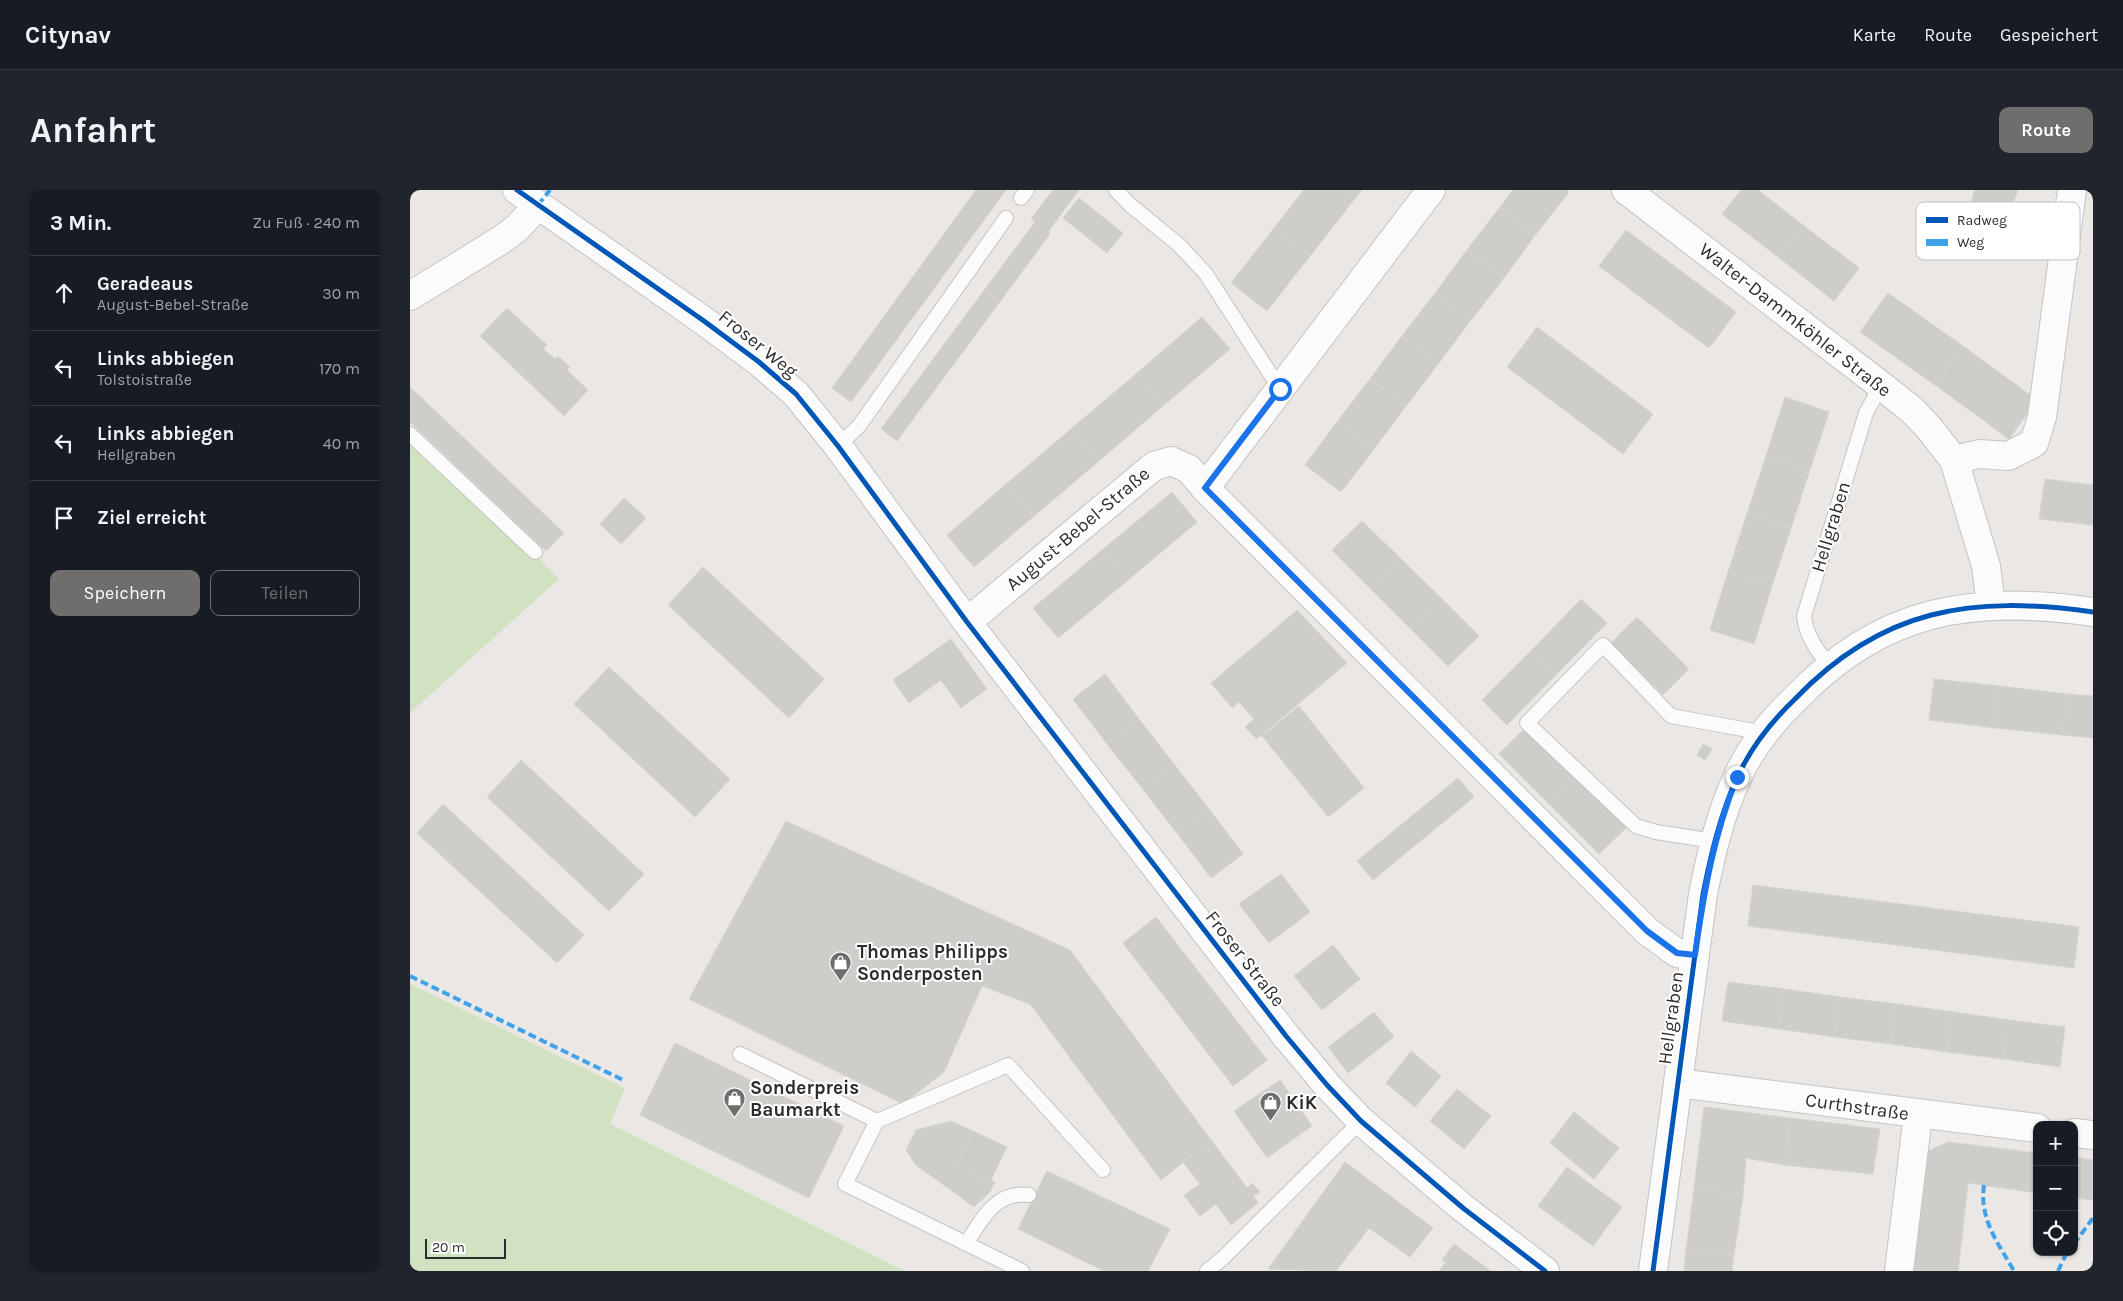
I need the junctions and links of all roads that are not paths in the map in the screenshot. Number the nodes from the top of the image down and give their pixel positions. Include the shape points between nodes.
1 (1116, 190) edge
2 (1431, 190) edge
3 (1626, 190) edge
4 (528, 198) edge
5 (1006, 218) dead end
6 (2063, 260) edge
7 (410, 296) edge
8 (1883, 387) junction
9 (1280, 389) junction
10 (410, 434) edge
11 (838, 446) junction
12 (1954, 460) junction
13 (1205, 488) junction
14 (535, 552) dead end
15 (1991, 606) junction
16 (2093, 612) edge
17 (967, 622) junction
18 (1829, 666) junction
19 (1766, 733) junction
20 (1714, 841) junction
21 (1695, 955) junction
22 (740, 1054) dead end
23 (1678, 1083) junction
24 (1918, 1115) junction
25 (1361, 1120) junction
26 (877, 1121) junction
27 (2033, 1128) edge
28 (2078, 1133) edge
29 (2093, 1135) edge
30 (1103, 1170) dead end
31 (1029, 1196) dead end
32 (966, 1244) junction
33 (1022, 1271) edge
34 (1207, 1271) edge
35 (1545, 1271) edge
36 (1653, 1271) edge
37 (1899, 1271) edge

1 - 9 lane via 1179,245 1206,274
2 - 9 street
3 - 8 street, Walter-Dammköhler Straße
4 - 7 street via 517,228
4 - 11 street, Froser Weg via 759,362 796,394
5 - 11 lane via 859,426
6 - 12 street via 2042,417 2034,443 2008,456 1979,454
8 - 12 street, Walter-Dammköhler Straße via 1918,416
8 - 18 lane, Hellgraben via 1866,413 1804,616 1812,643
9 - 13 street
10 - 14 lane
11 - 17 street, Froser Weg
12 - 15 street, Walter-Dammköhler Straße via 1986,566
13 - 17 street, August-Bebel-Straße via 1188,469 1171,461 1154,466
13 - 21 street, August-Bebel-Straße via 1647,931 1677,953
15 - 16 street, Hellgraben
15 - 18 street, Hellgraben via 1961,609 1910,621 1855,647
17 - 25 street, Froser Straße via 1286,1036
18 - 19 street, Hellgraben via 1783,711
19 - 20 street, Hellgraben via 1737,777
19 - 20 lane via 1671,716 1603,645 1527,723 1636,826
20 - 21 street, Hellgraben
21 - 23 street, Hellgraben
22 - 26 lane
23 - 24 street, Curthstraße
23 - 36 street, Hellgraben
24 - 27 street, Curthstraße
24 - 37 street
25 - 34 lane
25 - 35 street, Froser Straße via 1463,1208
26 - 30 lane via 1008,1065
26 - 32 lane via 845,1184
28 - 29 street
31 - 32 lane via 1022,1194 997,1201
32 - 33 lane

